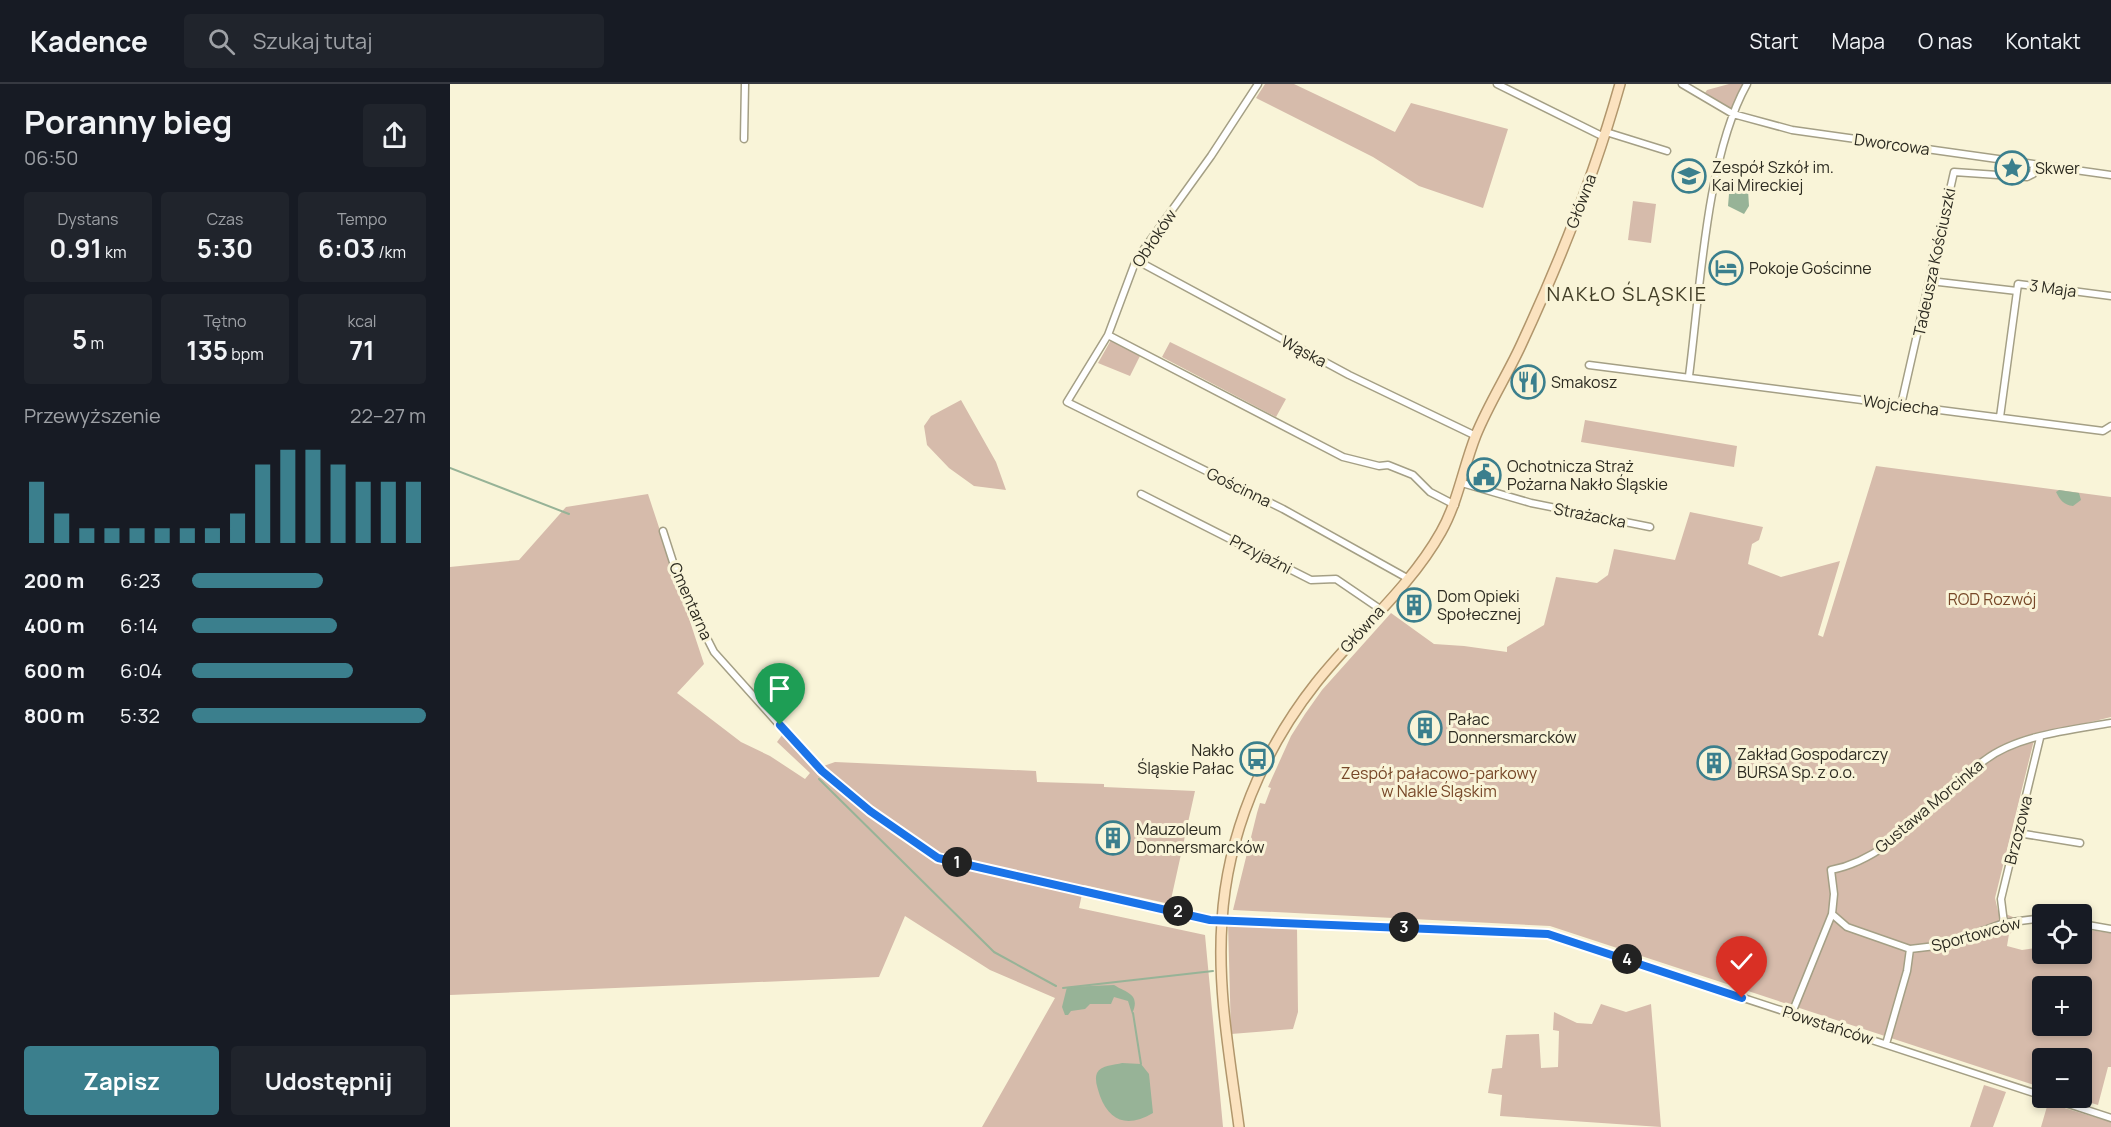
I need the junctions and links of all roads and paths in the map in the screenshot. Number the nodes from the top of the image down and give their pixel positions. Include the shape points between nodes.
1 (745, 84) edge
2 (1258, 84) edge
3 (1497, 84) edge
4 (1620, 84) edge
5 (1698, 84) edge
6 (1747, 84) edge
7 (1685, 85) edge
8 (1733, 114) junction
9 (1605, 134) junction
10 (744, 139) dead end
11 (1667, 152) dead end
12 (2034, 165) junction
13 (2111, 175) edge
14 (1136, 260) junction
15 (1930, 281) junction
16 (2017, 291) junction
17 (2111, 296) edge
18 (1108, 334) junction
19 (1589, 364) dead end
20 (1689, 376) junction
21 (1067, 402) joint
22 (1901, 405) junction
23 (2000, 417) junction
24 (2111, 426) edge
25 (1476, 436) junction
26 (1462, 483) junction
27 (1141, 494) dead end
28 (1455, 506) junction
29 (1650, 527) dead end
30 (663, 531) dead end
31 (1407, 578) junction
32 (1380, 609) junction
33 (2111, 723) edge
34 (2040, 738) junction
35 (2018, 833) junction
36 (2080, 843) dead end
37 (1832, 914) junction
38 (2032, 919) edge
39 (1222, 920) junction
40 (2004, 923) junction
41 (2092, 926) edge
42 (2111, 929) edge
43 (1910, 949) junction
44 (1792, 1013) junction
45 (1886, 1044) junction
46 (2032, 1092) edge
47 (2080, 1108) edge
48 (2111, 1118) edge
49 (1239, 1127) edge

1 - 10 street
2 - 14 street, Obłoków
3 - 9 street
4 - 9 main road, Główna
5 - 7 street
6 - 8 street
7 - 8 street, Dworcowa
8 - 12 street, Dworcowa via 1792,130
8 - 20 street via 1712,199
9 - 11 street
9 - 25 main road, Główna via 1549,285
12 - 13 street, Dworcowa
12 - 15 street, Tadeusza Kościuszki via 2033,174 2027,177 1954,172
14 - 18 street, Obłoków
14 - 25 street, Wąska via 1349,375
15 - 16 street, 3 Maja
15 - 22 street, Tadeusza Kościuszki
16 - 17 street, 3 Maja via 2018,284
16 - 23 street
18 - 21 street, Obłoków
18 - 28 street via 1343,457 1388,465 1413,475 1430,492
19 - 20 street, Wojciecha
20 - 22 street, Wojciecha
21 - 31 street, Gościnna via 1283,509
22 - 23 street, Wojciecha
23 - 24 street, Wojciecha via 2103,431
25 - 26 main road, Główna
26 - 28 main road, Główna
26 - 29 street, Strażacka via 1531,503
27 - 32 street, Przyjaźni via 1311,579 1336,579
28 - 31 main road, Główna via 1430,550
30 - 39 street, Cmentarna via 681,587 714,652 818,768 914,843 938,858
31 - 32 main road, Główna
32 - 39 main road, Główna via 1309,692 1273,749 1238,836
33 - 34 street, Gustawa Morcinka
34 - 35 street, Brzozowa
34 - 37 street, Gustawa Morcinka via 2009,746 1986,759 1881,848 1857,864 1831,870
35 - 36 street
35 - 40 street, Brzozowa via 2001,899
37 - 43 street via 1847,927
37 - 44 street
38 - 40 street, Sportowców
39 - 44 street, Powstańców via 1548,934
39 - 49 main road, Główna via 1222,985
40 - 43 street, Sportowców via 1944,945
41 - 42 street
43 - 45 street
44 - 45 street, Powstańców
45 - 46 street, Powstańców
47 - 48 street

